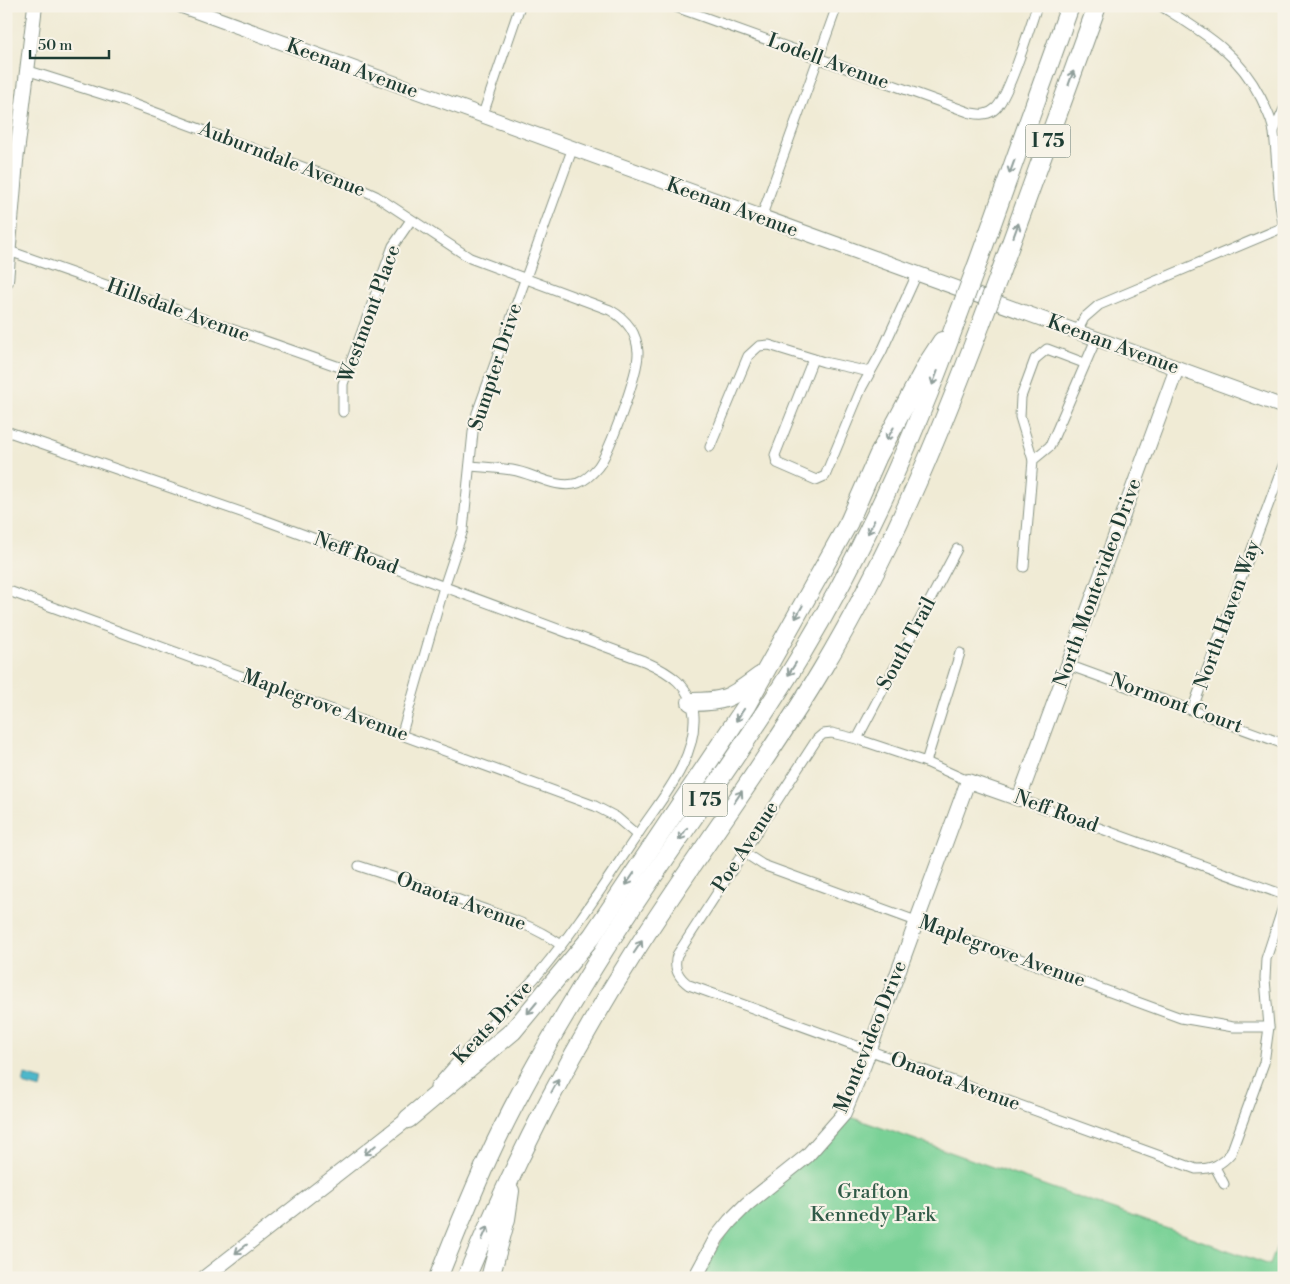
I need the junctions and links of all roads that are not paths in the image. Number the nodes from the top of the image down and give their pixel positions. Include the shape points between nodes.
1 (35, 6) edge
2 (520, 6) edge
3 (673, 6) edge
4 (837, 6) edge
5 (1037, 6) edge
6 (1070, 6) edge
7 (1097, 6) edge
8 (1161, 6) edge
9 (184, 7) edge
10 (819, 59) junction
11 (26, 70) junction
12 (1284, 109) edge
13 (482, 117) junction
14 (1274, 131) junction
15 (572, 150) junction
16 (9, 209) edge
17 (761, 218) junction
18 (410, 220) junction
19 (1284, 227) edge
20 (9, 251) junction
21 (916, 274) junction
22 (525, 279) junction
23 (6, 281) edge
24 (958, 316) junction
25 (1077, 332) junction
26 (1096, 339) junction
27 (813, 359) junction
28 (1084, 364) junction
29 (1177, 368) junction
30 (348, 370) junction
31 (870, 372) junction
32 (1284, 407) edge
33 (343, 412) dead end
34 (6, 431) edge
35 (710, 448) dead end
36 (1033, 460) junction
37 (1284, 463) edge
38 (470, 466) junction
39 (957, 550) dead end
40 (1024, 568) dead end
41 (444, 587) junction
42 (6, 590) edge
43 (960, 653) dead end
44 (1068, 665) junction
45 (765, 673) junction
46 (691, 702) junction
47 (1192, 710) junction
48 (826, 733) joint
49 (402, 734) junction
50 (857, 739) junction
51 (1284, 744) edge
52 (926, 762) junction
53 (968, 780) junction
54 (1019, 799) junction
55 (637, 835) junction
56 (743, 852) junction
57 (359, 866) dead end
58 (1284, 895) edge
59 (1284, 904) edge
60 (916, 920) junction
61 (561, 945) junction
62 (676, 968) joint
63 (1269, 1027) junction
64 (869, 1052) junction
65 (408, 1119) junction
66 (1215, 1167) junction
67 (512, 1172) junction
68 (1224, 1184) dead end
69 (204, 1278) edge
70 (438, 1278) edge
71 (466, 1278) edge
72 (490, 1278) edge
73 (695, 1278) edge

1 - 11 street
2 - 13 street
3 - 10 street, Lodell Avenue
4 - 10 street
5 - 10 street, Lodell Avenue via 1012,76 999,104 989,113 971,113
6 -> 24 highway, I 75, bridge
67 -> 7 highway, I 75, bridge via 574,1051 629,960 821,670 904,515 942,430
8 - 14 street via 1220,43 1240,63 1262,100
9 - 13 street, Keenan Avenue
10 - 17 street
11 - 16 street
11 - 18 street, Auburndale Avenue via 127,102 354,186 376,196
12 - 14 street
13 - 15 street, Keenan Avenue
14 - 19 street via 1278,198
15 - 17 street, Keenan Avenue
15 - 22 street, Sumpter Drive
16 - 20 street
17 - 21 street, Keenan Avenue
18 - 22 street, Auburndale Avenue via 470,258
18 - 30 street, Westmont Place via 393,246
19 - 25 street via 1099,305 1084,318
20 - 23 street
20 - 30 street, Hillsdale Avenue
21 - 25 street, Keenan Avenue
21 - 31 street
22 - 38 street, Sumpter Drive via 477,413
22 - 38 street, Auburndale Avenue via 618,314 633,332 638,362 604,458 582,481 558,484 512,470
24 -> 45 highway via 927,364 878,456 848,522
24 -> 70 highway, I 75 via 886,496 832,601 755,727 571,1004 501,1132
25 - 26 street, Keenan Avenue
26 - 28 street
26 - 29 street, Keenan Avenue
27 - 31 street
27 - 31 street via 775,455 778,463 811,479 825,476
27 - 35 street via 769,345 754,350 732,391
28 - 36 street via 1050,446
28 - 36 street via 1047,349 1035,359 1021,397 1020,416
29 - 32 street, Keenan Avenue
29 - 44 street, North Montevideo Drive
30 - 33 street, Westmont Place via 343,384
34 - 41 street, Neff Road
36 - 40 street
37 - 47 street, North Haven Way
38 - 41 street, Sumpter Drive via 463,530
39 - 50 street, South Trail
41 - 46 street, Neff Road via 664,670 679,682
41 - 49 street, Sumpter Drive
42 - 49 street, Maplegrove Avenue
43 - 52 street
44 - 47 street, Normont Court
44 - 54 street, North Montevideo Drive
45 - 46 highway via 718,702
45 -> 65 highway via 592,936 513,1031
46 - 55 street, Keats Drive via 693,732 683,764
47 - 51 street, Normont Court
48 - 50 street, Neff Road
48 - 56 street, Poe Avenue via 817,739
49 - 55 street, Maplegrove Avenue via 595,806 616,817
50 - 52 street, Neff Road
52 - 53 street, Neff Road
53 - 54 street, Neff Road
53 - 60 street, Montevideo Drive
54 - 58 street, Neff Road
55 - 61 street, Keats Drive
56 - 60 street, Maplegrove Avenue via 763,865
56 - 62 street, Poe Avenue via 677,955
57 - 61 street, Onaota Avenue via 528,926
59 - 63 street via 1266,959
60 - 63 street, Maplegrove Avenue via 1181,1018 1233,1027
60 - 64 street, Montevideo Drive
61 - 65 street, Keats Drive via 539,974 492,1022
62 - 64 street, Onaota Avenue via 682,980 689,985
63 - 66 street via 1264,1063 1246,1116 1231,1153
64 - 66 street, Onaota Avenue via 1196,1169
64 - 73 street, Montevideo Drive via 850,1100 833,1127 807,1156 730,1221 717,1237
65 -> 69 street, Keats Drive
66 - 68 street
71 -> 67 highway, I 75
67 - 72 highway via 506,1219

